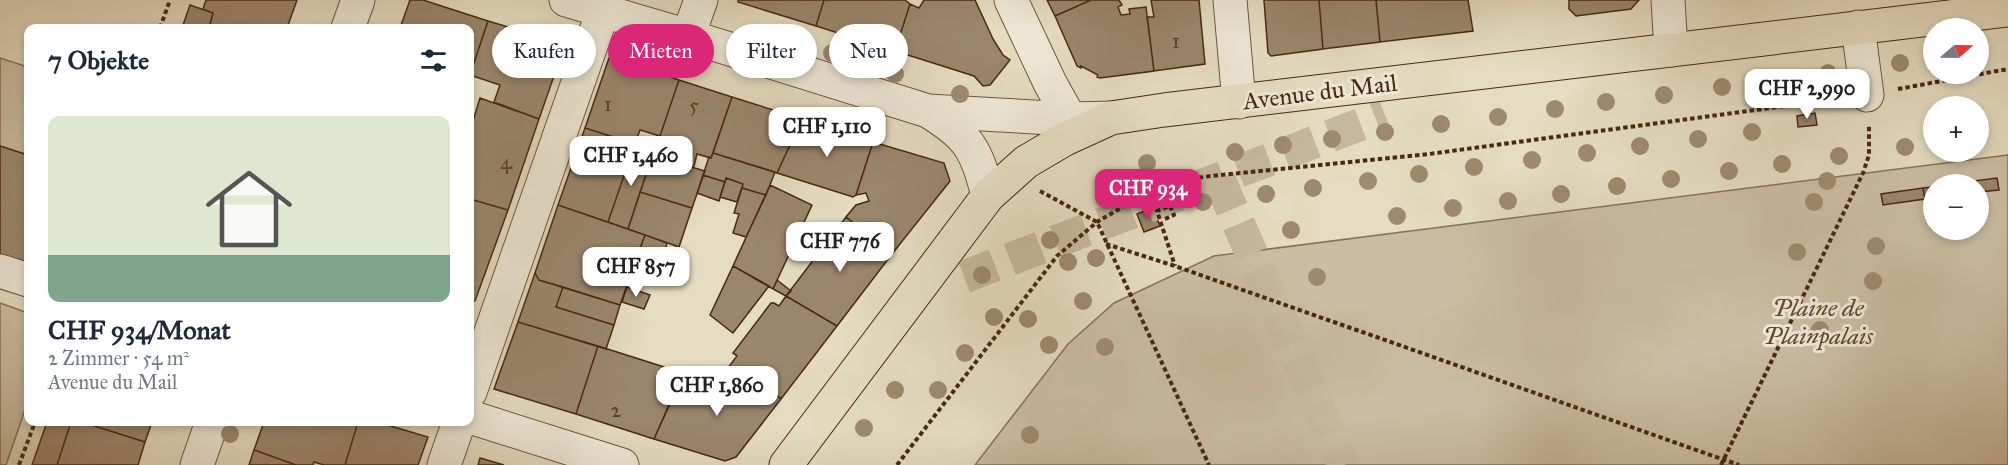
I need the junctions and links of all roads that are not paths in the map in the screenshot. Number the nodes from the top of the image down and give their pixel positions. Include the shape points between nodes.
1 (358, 0) edge
2 (566, 0) edge
3 (701, 0) edge
4 (1011, 0) edge
5 (1230, 0) edge
6 (1668, 0) edge
7 (1953, 8) edge
8 (2008, 10) edge
9 (603, 11) junction
10 (349, 24) edge
11 (647, 24) edge
12 (692, 24) edge
13 (1858, 27) junction
14 (714, 44) edge
15 (1671, 50) junction
16 (1867, 95) road end
17 (1239, 102) junction
18 (928, 111) junction
19 (1111, 118) junction
20 (1070, 119) junction
21 (988, 196) junction
22 (0, 271) edge
23 (24, 279) edge
24 (474, 381) edge
25 (474, 418) edge
26 (211, 426) edge
27 (458, 426) edge
28 (197, 465) edge
29 (444, 465) edge
30 (622, 465) edge
31 (786, 465) edge

1 - 10 street
2 - 9 street
3 - 12 street
4 - 20 street
5 - 17 street
6 - 15 street
7 - 8 main road, Avenue du Mail
7 - 13 main road, Avenue du Mail
9 - 11 street
9 - 24 street
13 - 15 main road, Avenue du Mail
13 - 16 street
14 - 18 street
15 - 17 main road, Avenue du Mail
17 - 19 main road, Avenue du Mail
18 - 20 street
18 - 21 street via 961,133 975,152
19 - 20 street
19 - 21 main road, Avenue du Mail via 1026,162
21 - 31 main road, Avenue du Mail
22 - 23 street
25 - 30 street
26 - 28 street
27 - 29 street

